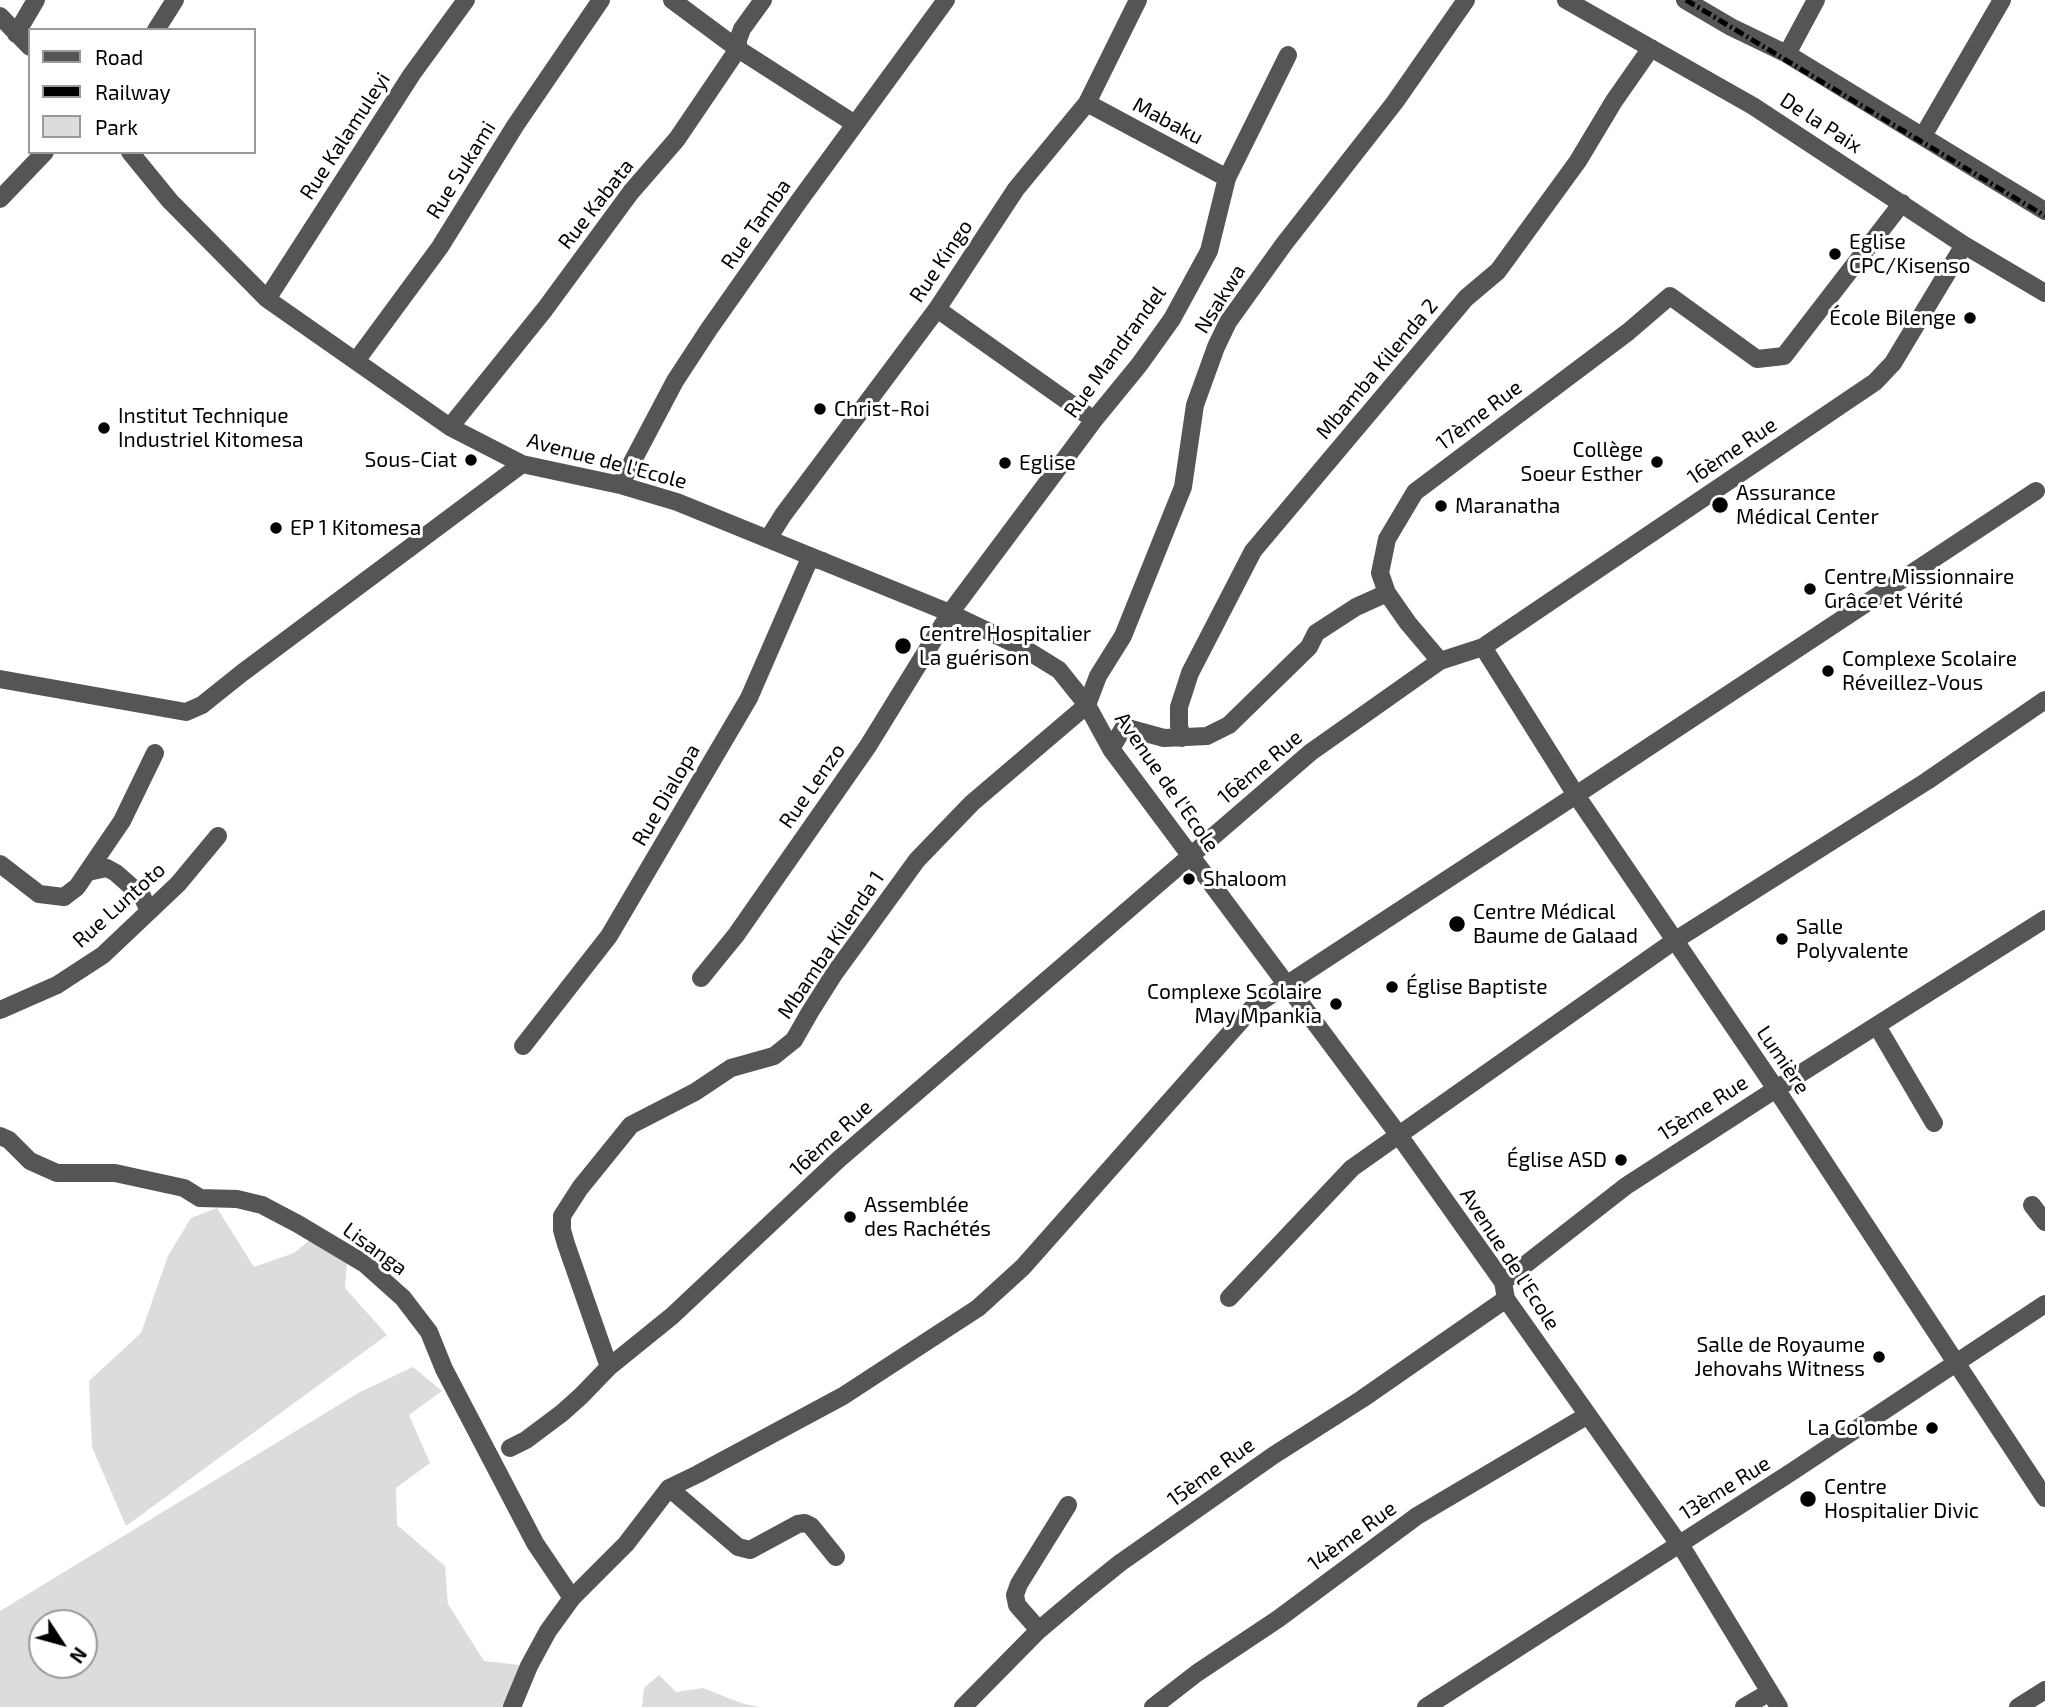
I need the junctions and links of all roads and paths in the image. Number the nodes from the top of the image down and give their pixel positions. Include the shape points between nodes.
1 (36, 0) edge
2 (175, 0) edge
3 (467, 0) edge
4 (601, 0) edge
5 (672, 0) edge
6 (763, 0) edge
7 (946, 0) edge
8 (1138, 0) edge
9 (1466, 0) edge
10 (1566, 0) edge
11 (1685, 0) edge
12 (1816, 0) edge
13 (2002, 0) edge
14 (0, 16) edge
15 (157, 28) edge
16 (16, 34) junction
17 (28, 45) edge
18 (1651, 48) junction
19 (738, 49) junction
20 (1787, 54) junction
21 (1288, 55) dead end
22 (1087, 103) junction
23 (855, 124) junction
24 (1923, 135) junction
25 (43, 154) edge
26 (132, 154) edge
27 (1227, 178) junction
28 (0, 199) edge
29 (1902, 202) junction
30 (2045, 211) edge
31 (1964, 245) junction
32 (2045, 293) edge
33 (267, 299) junction
34 (937, 309) junction
35 (356, 360) junction
36 (1094, 420) junction
37 (450, 427) junction
38 (522, 464) junction
39 (620, 485) junction
40 (2036, 491) dead end
41 (768, 539) junction
42 (823, 561) junction
43 (1387, 593) junction
44 (950, 613) junction
45 (1483, 647) junction
46 (1440, 661) junction
47 (0, 679) edge
48 (2045, 700) edge
49 (1087, 705) junction
50 (1182, 738) junction
51 (1111, 749) junction
52 (155, 752) dead end
53 (1576, 796) junction
54 (218, 836) dead end
55 (1191, 856) junction
56 (0, 864) edge
57 (88, 872) junction
58 (149, 911) junction
59 (2045, 919) edge
60 (1674, 941) junction
61 (701, 978) dead end
62 (1286, 984) junction
63 (0, 1010) edge
64 (1877, 1026) junction
65 (523, 1046) dead end
66 (1776, 1089) junction
67 (1934, 1123) dead end
68 (1398, 1134) junction
69 (0, 1136) edge
70 (2032, 1205) dead end
71 (2045, 1222) edge
72 (1504, 1291) junction
73 (1229, 1298) dead end
74 (2045, 1304) edge
75 (1956, 1364) junction
76 (609, 1367) junction
77 (1588, 1415) junction
78 (510, 1448) dead end
79 (669, 1488) junction
80 (2045, 1498) edge
81 (1068, 1505) dead end
82 (1679, 1544) junction
83 (836, 1557) dead end
84 (572, 1598) junction
85 (1039, 1630) junction
86 (2045, 1690) edge
87 (1774, 1699) edge
88 (512, 1707) edge
89 (963, 1707) edge
90 (1153, 1707) edge
91 (1426, 1707) edge
92 (1744, 1707) edge
93 (2018, 1707) edge

1 - 16 street
2 - 15 street
3 - 33 street, Rue Kalamuleyi via 412,74
4 - 35 street, Rue Sukami via 440,247
5 - 19 street
6 - 19 street, Rue Kabata via 742,29
7 - 23 street, Rue Tamba
8 - 22 street, Rue Kingo
9 - 49 street, Nsakwa via 1395,102 1228,322 1195,405 1183,487 1124,636 1098,676
10 - 18 street, De la Paix
11 - 20 street
12 - 20 street
13 - 24 street
14 - 16 street
16 - 17 street
18 - 29 street, De la Paix via 1753,106
18 - 50 street, Mbamba Kilenda 2 via 1498,271 1466,298 1253,551 1191,673 1179,707
19 - 23 street
19 - 37 street, Rue Kabata via 677,139
20 - 24 street
21 - 27 street, Rue Mandrandel
22 - 27 street, Mabaku
22 - 34 street, Rue Kingo via 1016,189
23 - 39 street, Rue Tamba via 682,370
24 - 30 street
25 - 28 street
26 - 33 street, Avenue de l'Ecole via 170,201
27 - 36 street, Rue Mandrandel via 1209,251 1139,365
29 - 31 street, De la Paix
29 - 43 street, 17ème Rue via 1784,356 1757,359 1670,296 1415,492 1387,539 1380,573
31 - 32 street, De la Paix
31 - 45 street, 16ème Rue via 1893,363 1875,382
33 - 35 street, Avenue de l'Ecole
34 - 36 street
34 - 41 street, Rue Kingo
35 - 37 street, Avenue de l'Ecole
36 - 44 street, Rue Mandrandel
37 - 38 street, Avenue de l'Ecole
38 - 39 street, Avenue de l'Ecole
38 - 47 street via 202,705 186,712
39 - 41 street, Avenue de l'Ecole via 677,502
40 - 53 street
41 - 42 street, Avenue de l'Ecole
42 - 44 street, Avenue de l'Ecole
42 - 65 street, Rue Dialopa via 810,558 749,698 609,936
43 - 46 street
43 - 50 street via 1317,633 1229,725 1207,736
44 - 49 street, Avenue de l'Ecole via 1059,670
44 - 61 street, Rue Lenzo via 868,746
45 - 46 street, 16ème Rue
45 - 53 street, Lumière
46 - 55 street, 16ème Rue via 1311,752
48 - 60 street
49 - 51 street, Avenue de l'Ecole
49 - 76 street, Mbamba Kilenda 1 via 972,803 917,860 834,974 794,1040 774,1056 731,1068 631,1125 580,1188 562,1216 562,1230
50 - 51 street via 1124,727
51 - 55 street, Avenue de l'Ecole
52 - 57 street via 122,821
53 - 60 street, Lumière
53 - 62 street
54 - 58 street, Rue Luntoto
55 - 62 street, Avenue de l'Ecole
55 - 76 street, 16ème Rue via 849,1151 672,1317
56 - 57 street via 39,894 64,897
57 - 58 street via 107,868 116,873 142,896
58 - 63 street, Rue Luntoto via 103,955 57,985
59 - 64 street, 15ème Rue
60 - 66 street, Lumière
60 - 68 street
62 - 68 street, Avenue de l'Ecole
62 - 79 street via 1254,1006 1023,1267 978,1308 842,1396
64 - 66 street, 15ème Rue
64 - 67 street
66 - 72 street, 15ème Rue via 1626,1186
66 - 75 street, Lumière
68 - 72 street, Avenue de l'Ecole
68 - 73 street via 1352,1168
69 - 84 street, Lisanga via 30,1161 57,1173 115,1172 184,1188 200,1198 262,1205 365,1265 403,1298 429,1332 535,1543
70 - 71 street
72 - 77 street, Avenue de l'Ecole
72 - 85 street, 15ème Rue via 1362,1399 1120,1563
74 - 75 street, 13ème Rue
75 - 80 street, Lumière
75 - 82 street, 13ème Rue
76 - 78 street, 16ème Rue via 562,1413
77 - 82 street, Avenue de l'Ecole
77 - 90 street, 14ème Rue via 1417,1517
79 - 83 street via 738,1548 750,1550 805,1523
79 - 84 street via 626,1544
81 - 85 street via 1015,1595 1017,1605
82 - 87 street, Avenue de l'Ecole
82 - 91 street, 13ème Rue
84 - 88 street via 548,1631
85 - 89 street, 15ème Rue
86 - 93 street
87 - 92 street

